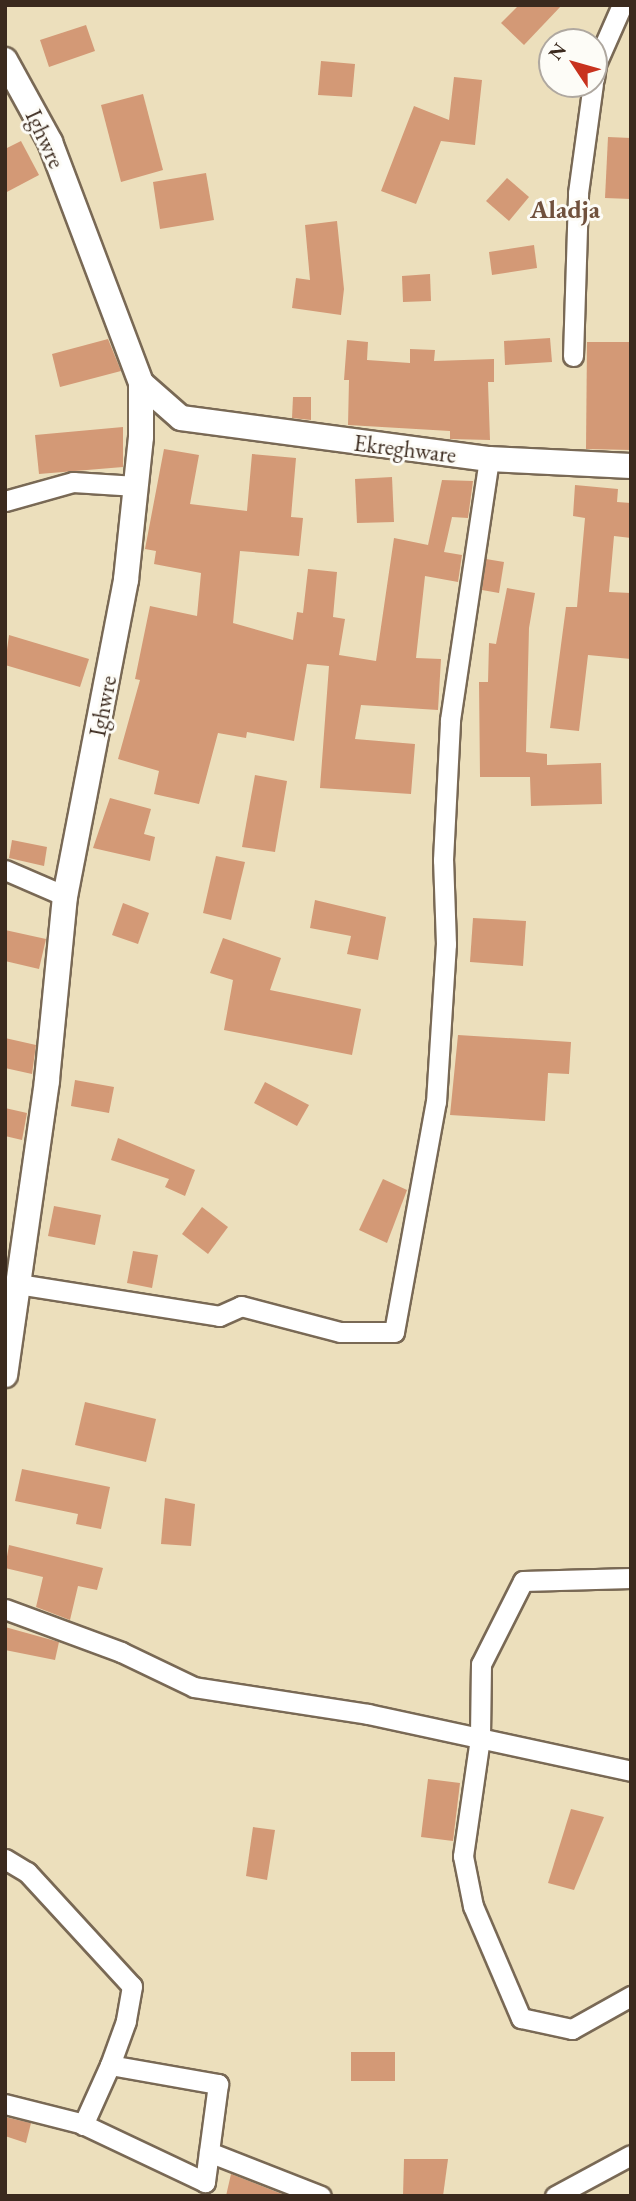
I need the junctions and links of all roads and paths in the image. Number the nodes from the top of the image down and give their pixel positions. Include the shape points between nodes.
1 (622, 5) edge
2 (608, 44) edge
3 (5, 60) edge
4 (592, 98) edge
5 (573, 356) dead end
6 (141, 383) junction
7 (181, 418) junction
8 (141, 437) junction
9 (489, 459) junction
10 (631, 466) edge
11 (135, 486) junction
12 (5, 501) edge
13 (5, 870) edge
14 (65, 896) junction
15 (18, 1284) junction
16 (5, 1375) edge
17 (631, 1577) edge
18 (5, 1609) edge
19 (481, 1738) junction
20 (631, 1771) edge
21 (5, 1858) edge
22 (631, 1996) edge
23 (110, 2065) junction
24 (5, 2104) edge
25 (83, 2125) junction
26 (209, 2152) junction
27 (631, 2155) edge
28 (321, 2196) edge
29 (555, 2196) edge

1 - 2 street
3 - 6 street, Ighwre via 50,142
4 - 5 street via 578,193
6 - 7 street
6 - 8 street, Ighwre
7 - 8 street
7 - 9 street, Ekreghware
8 - 11 street, Ighwre
9 - 10 street, Ekreghware
9 - 15 street via 450,720 443,860 446,944 436,1102 394,1332 340,1332 241,1306 219,1317
11 - 12 street via 73,482
11 - 14 street, Ighwre via 126,580
13 - 14 street
14 - 15 street, Ighwre via 47,1081
15 - 16 street, Ighwre
17 - 19 street via 523,1581 481,1664
18 - 19 street via 121,1652 194,1688 369,1714
19 - 20 street
19 - 22 street via 463,1856 473,1906 521,2018 572,2029
21 - 23 street via 27,1872 132,1986 126,2021
23 - 25 street
23 - 26 street via 218,2084
24 - 25 street
25 - 26 street via 205,2182
26 - 28 street
27 - 29 street

